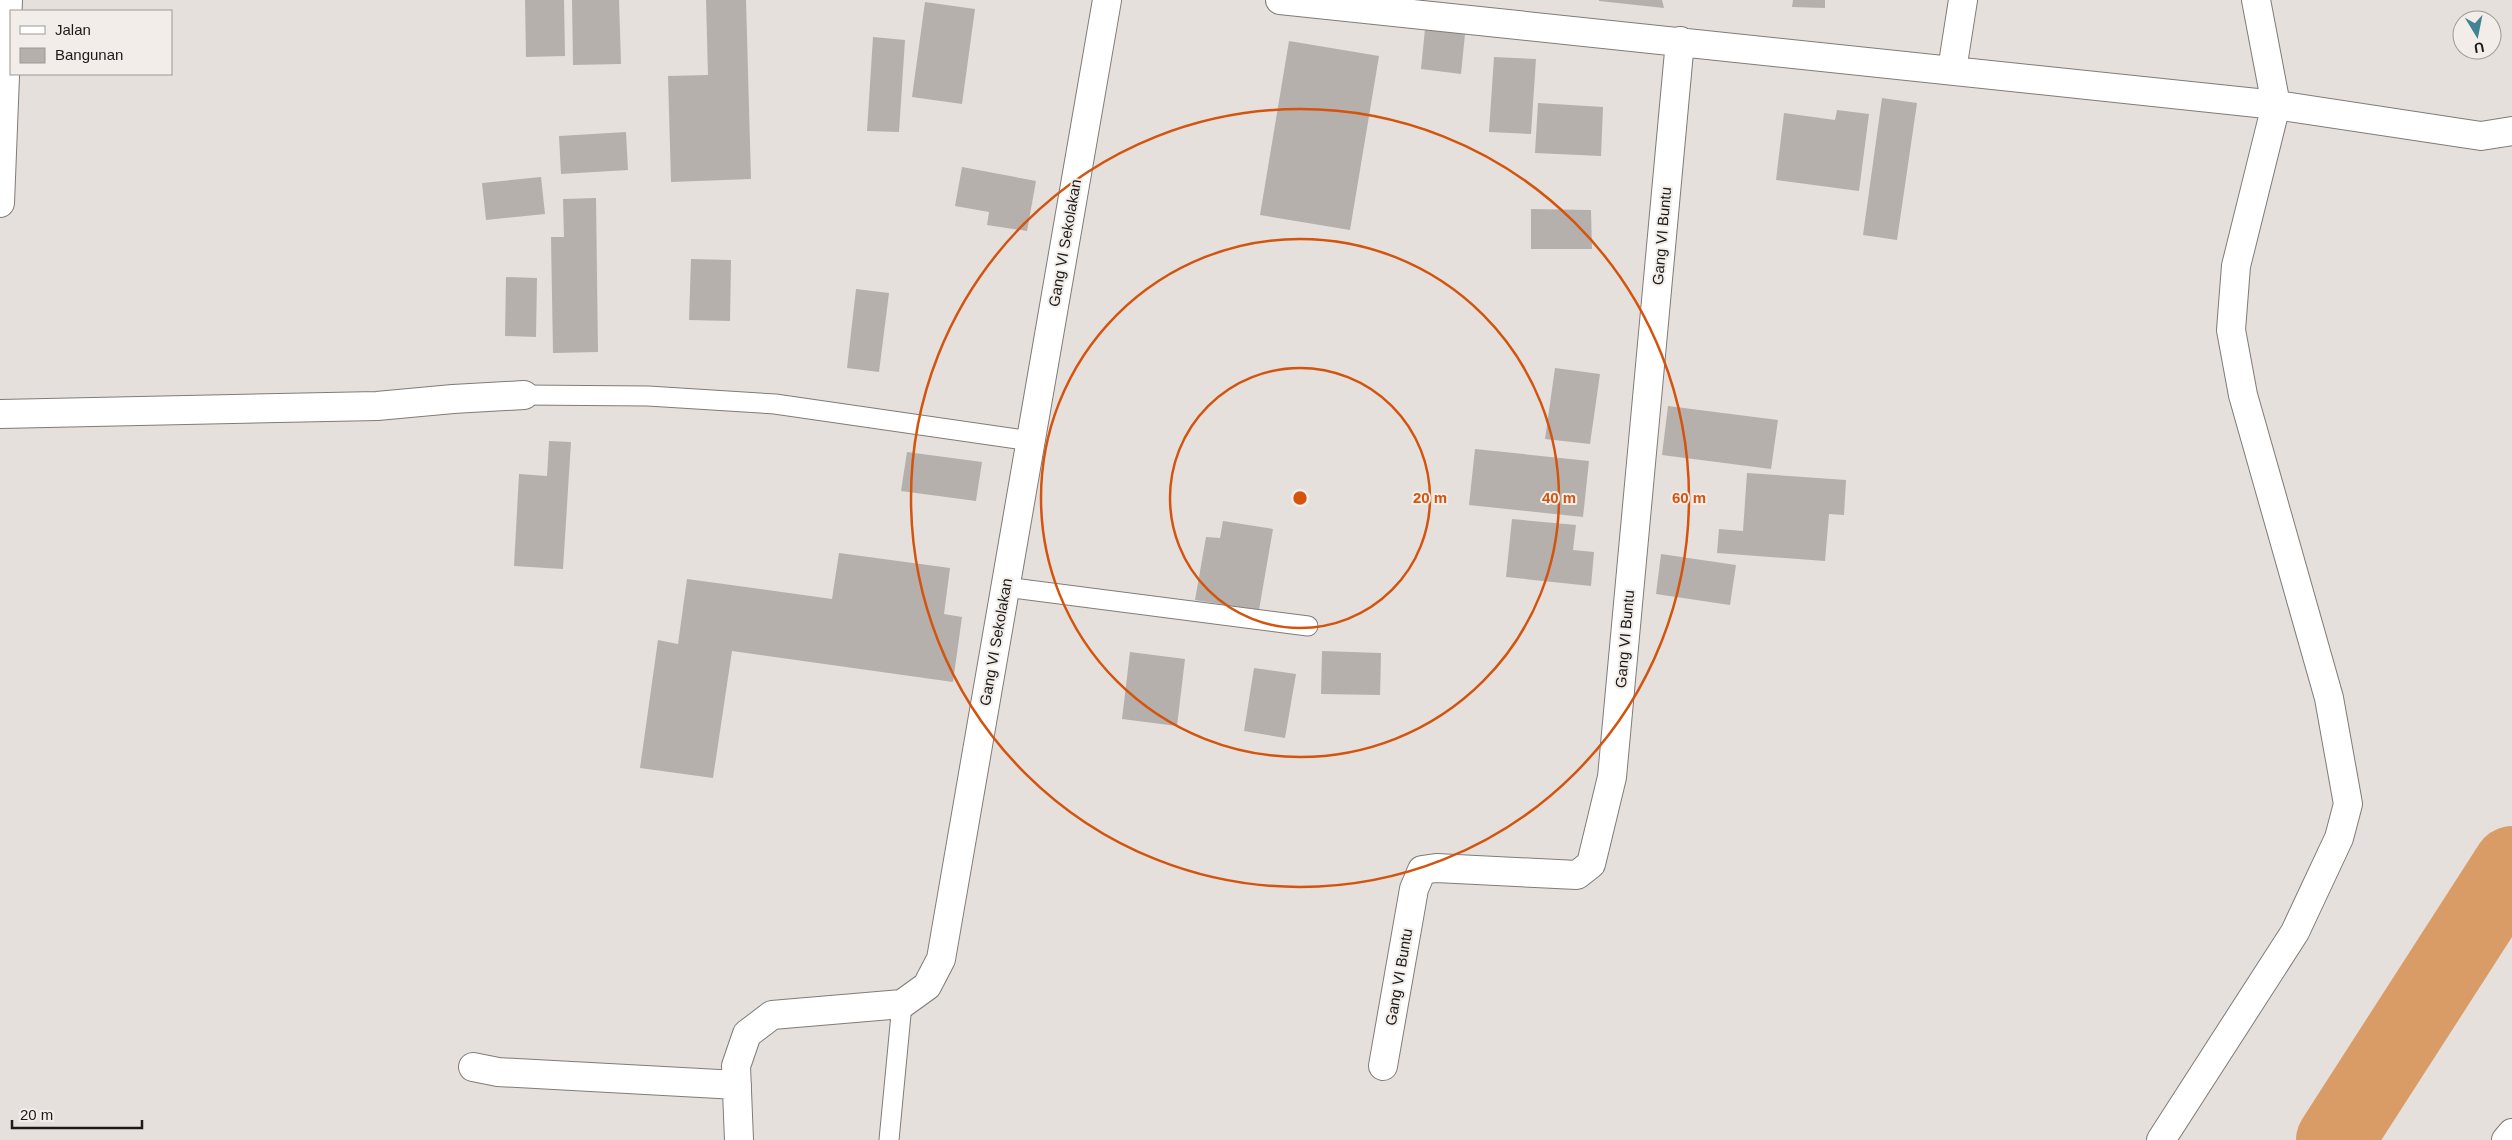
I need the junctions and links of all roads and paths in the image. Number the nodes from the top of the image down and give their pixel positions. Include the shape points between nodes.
1 (8, 0) edge
2 (1107, 0) edge
3 (1280, 0) edge
4 (1963, 0) edge
5 (2256, 0) edge
6 (1357, 4) edge
7 (1680, 41) junction
8 (1952, 70) junction
9 (2276, 105) junction
10 (2512, 132) edge
11 (0, 203) edge
12 (524, 395) joint
13 (0, 414) edge
14 (1031, 441) junction
15 (1005, 587) junction
16 (1308, 626) dead end
17 (902, 1004) junction
18 (1383, 1066) dead end
19 (473, 1067) dead end
20 (737, 1085) junction
21 (2512, 1133) edge
22 (739, 1140) edge
23 (889, 1140) edge
24 (2161, 1140) edge
25 (2506, 1140) edge

1 - 11 street
2 - 14 street, Gang VI Sekolakan
3 - 6 street
4 - 8 street
5 - 9 street
6 - 7 street
7 - 8 street
7 - 18 street, Gang VI Buntu via 1612,777 1591,864 1577,875 1422,870 1414,889
8 - 9 street
9 - 10 street via 2481,136
9 - 24 street via 2236,266 2232,330 2243,395 2329,698 2348,804 2339,838 2295,932
12 - 13 street via 376,406
12 - 14 lane via 648,396 775,404
14 - 15 street, Gang VI Sekolakan
15 - 16 lane
15 - 17 street, Gang VI Sekolakan via 941,959 928,986
17 - 20 street, Gang VI Sekolakan via 772,1015 747,1034 736,1066
17 - 23 lane
19 - 20 street via 498,1072
20 - 22 street, Gang VI Sekolakan
21 - 25 street

